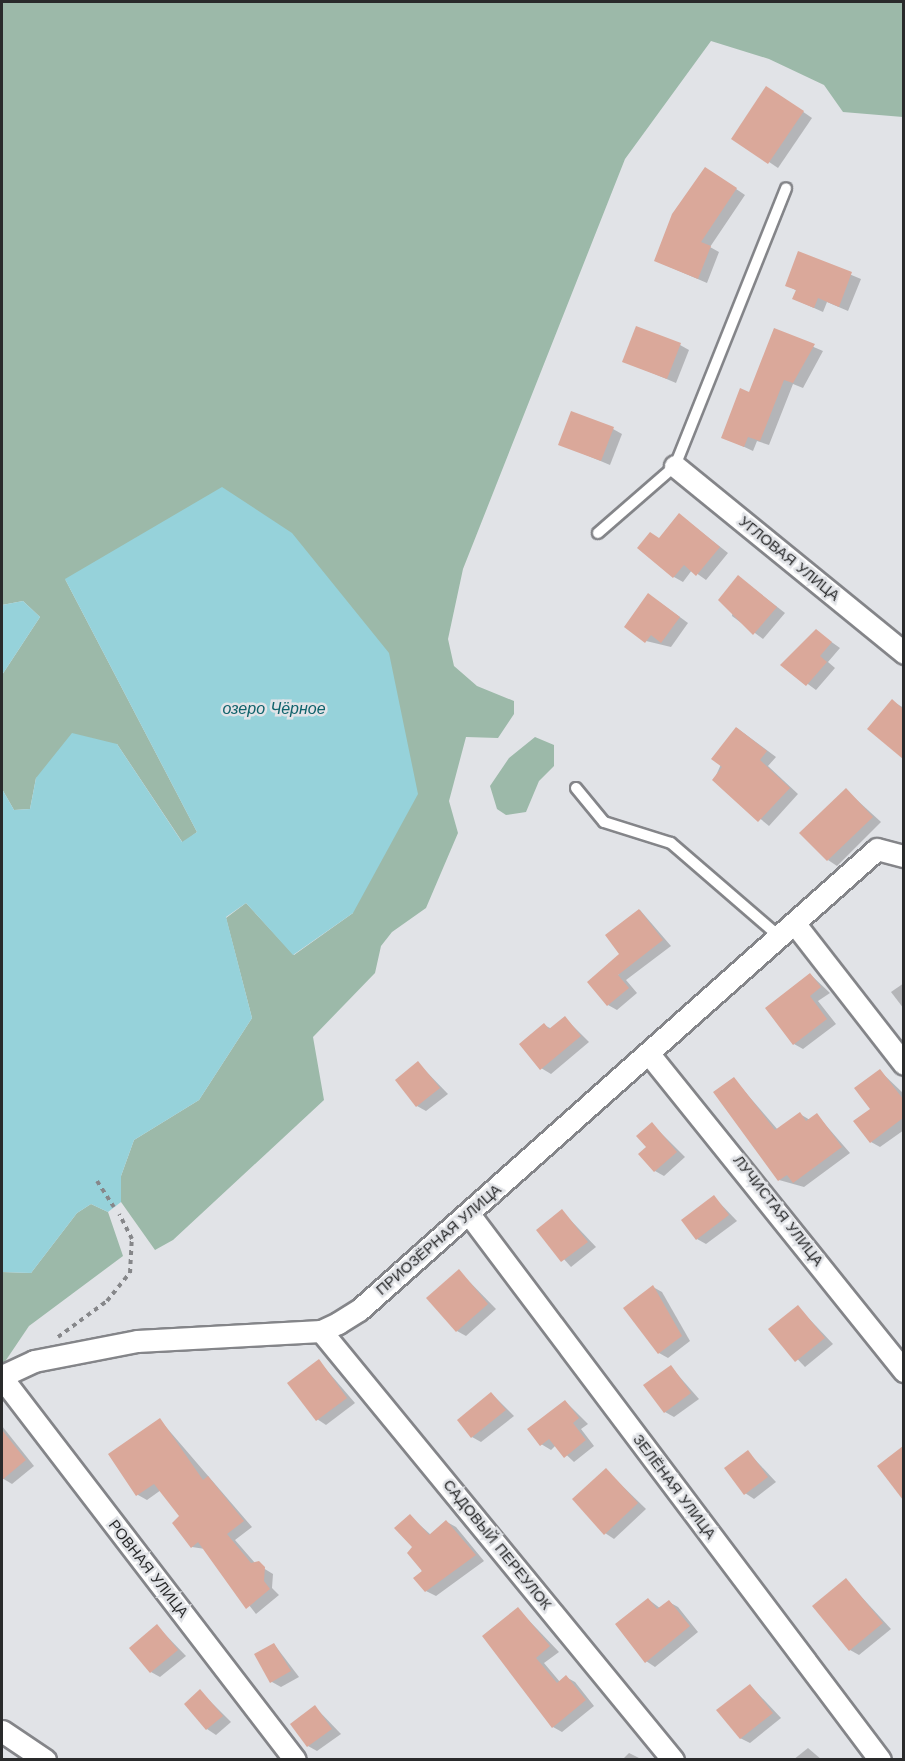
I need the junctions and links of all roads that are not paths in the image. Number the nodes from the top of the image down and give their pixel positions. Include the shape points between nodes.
1 (786, 188) dead end
2 (675, 466) junction
3 (598, 533) dead end
4 (903, 653) edge
5 (576, 788) dead end
6 (903, 855) edge
7 (787, 931) junction
8 (649, 1054) junction
9 (903, 1064) edge
10 (469, 1214) junction
11 (321, 1330) junction
12 (903, 1371) edge
13 (2, 1377) edge
14 (4, 1740) edge
15 (38, 1758) edge
16 (295, 1760) edge
17 (673, 1760) edge
18 (880, 1760) edge

1 - 2 lane
2 - 3 lane
2 - 4 street, УГЛОВАЯ УЛИЦА
5 - 7 lane via 604,822 671,843
6 - 7 street, ПРИОЗЁРНАЯ УЛИЦА via 877,849
7 - 8 street, ПРИОЗЁРНАЯ УЛИЦА
7 - 9 street
8 - 10 street, ПРИОЗЁРНАЯ УЛИЦА
8 - 12 street, ЛУЧИСТАЯ УЛИЦА
10 - 11 street, ПРИОЗЁРНАЯ УЛИЦА via 359,1310
10 - 18 street, ЗЕЛЁНАЯ УЛИЦА
11 - 13 street, ПРИОЗЁРНАЯ УЛИЦА via 137,1341 34,1361
11 - 17 street, САДОВЫЙ ПЕРЕУЛОК
13 - 16 street, РОВНАЯ УЛИЦА
14 - 15 street

